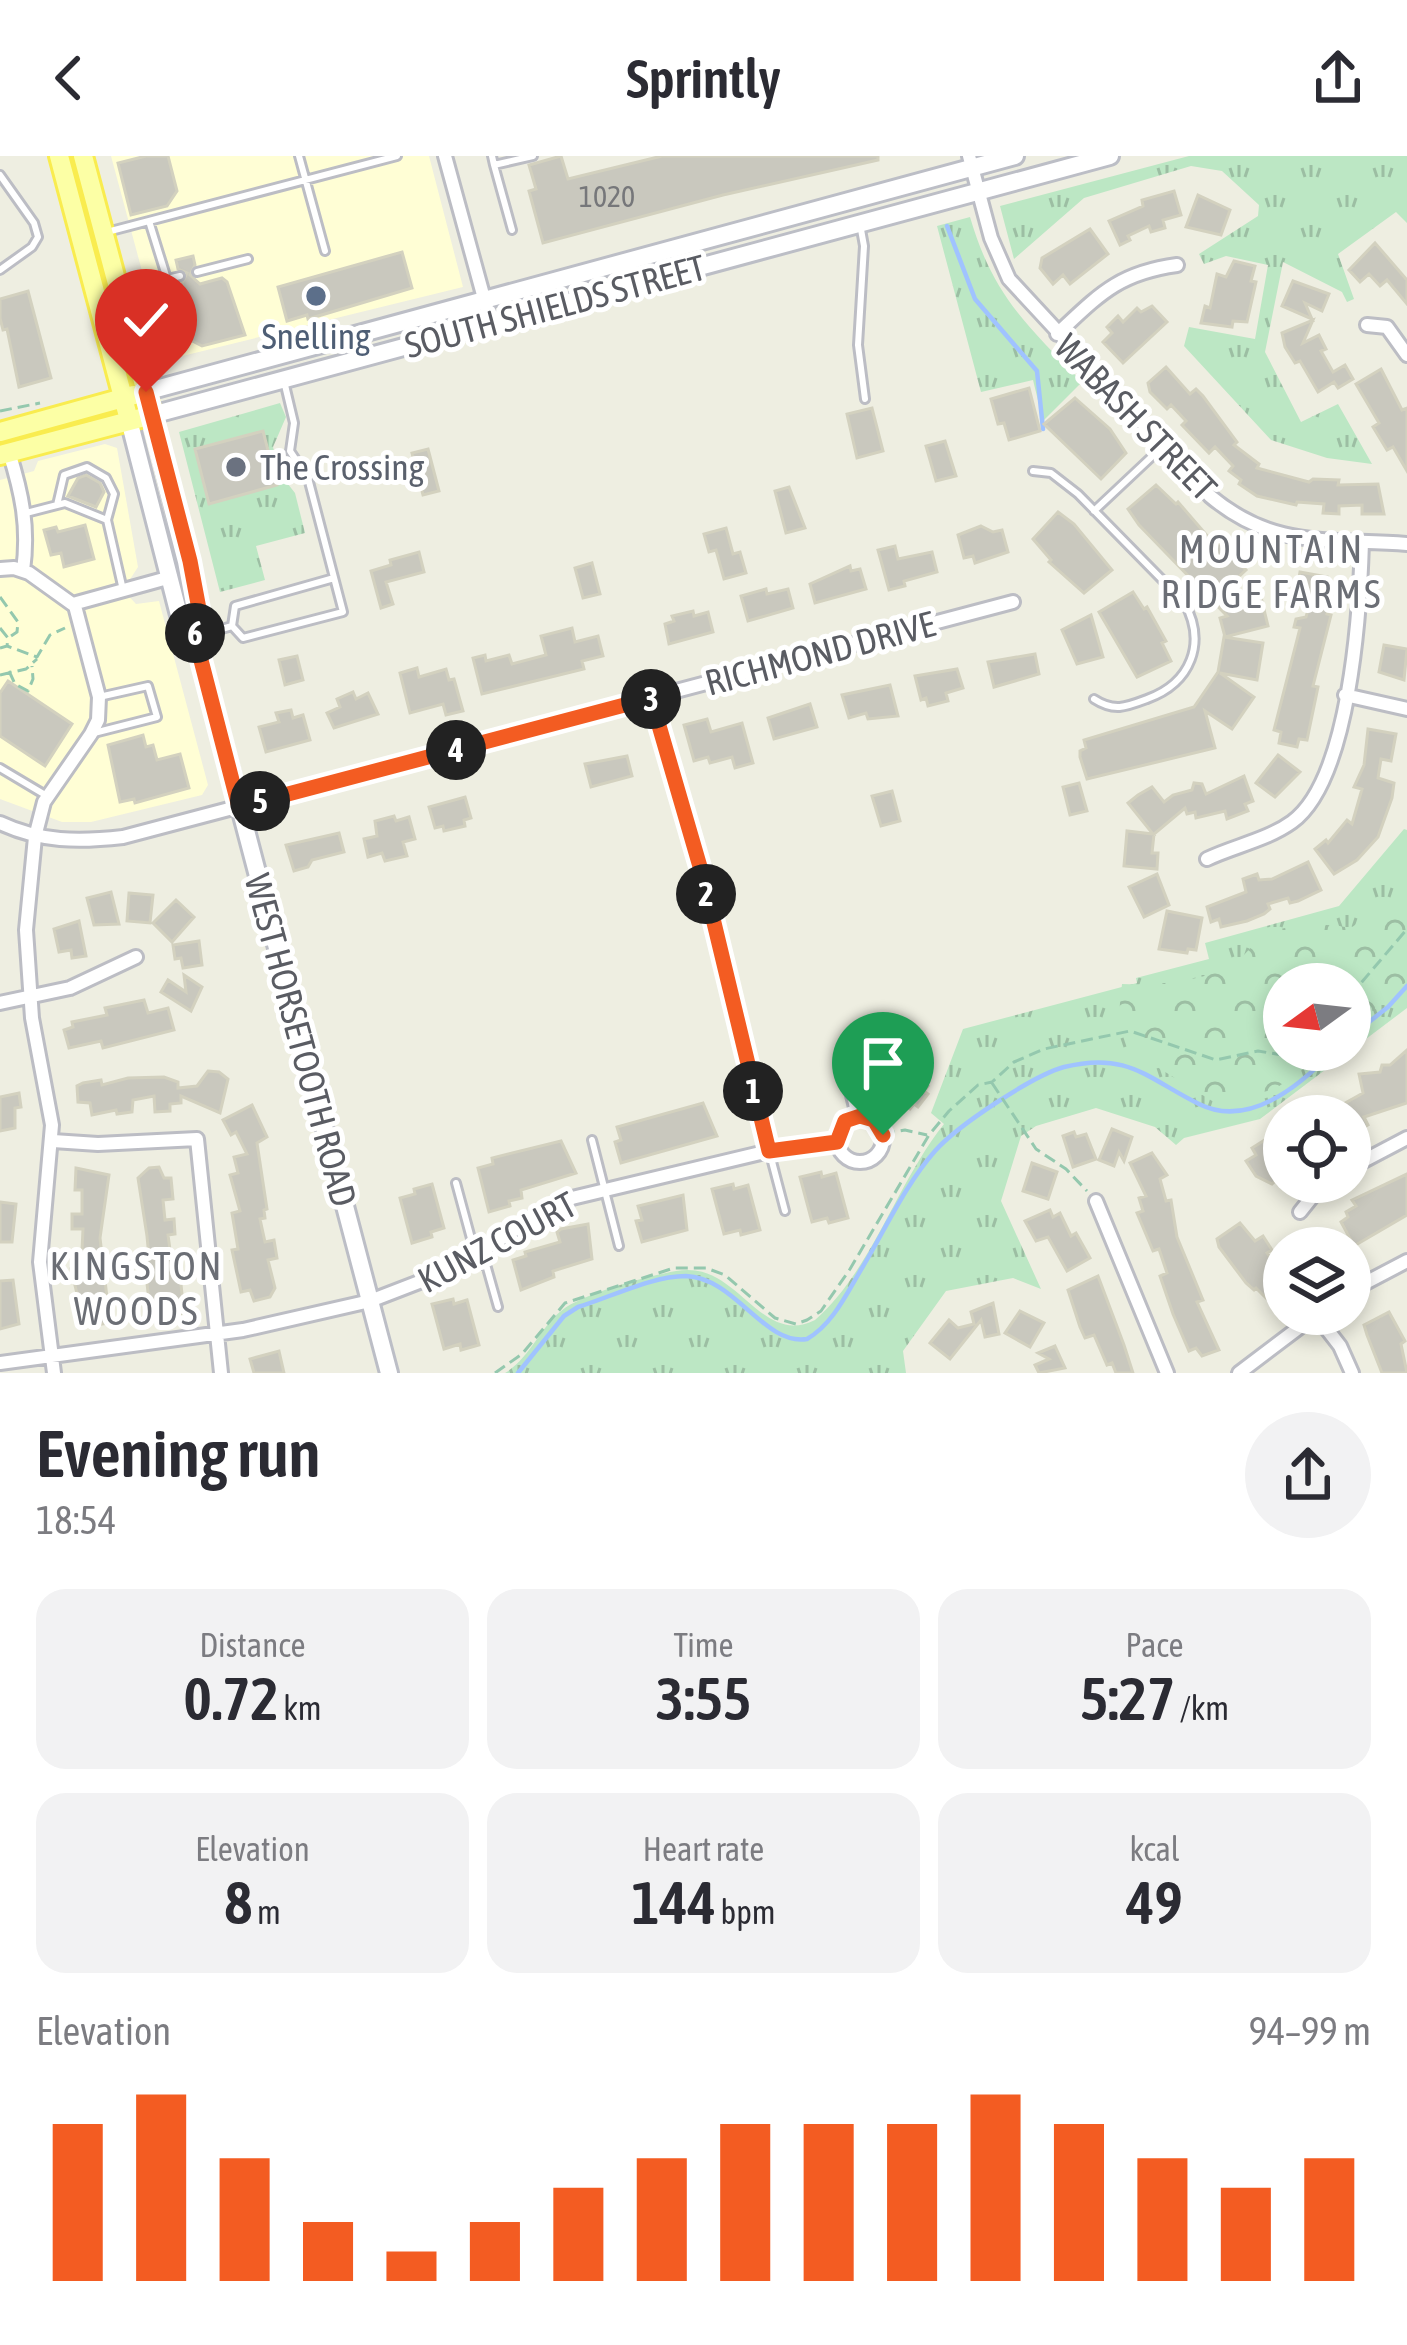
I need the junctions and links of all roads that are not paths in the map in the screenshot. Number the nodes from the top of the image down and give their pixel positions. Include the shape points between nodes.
1 (59, 156) edge
2 (83, 156) edge
3 (299, 156) edge
4 (397, 156) edge
5 (445, 156) edge
6 (533, 156) edge
7 (1015, 156) edge
8 (1111, 156) edge
9 (493, 161) edge
10 (970, 162) edge
11 (0, 175) edge
12 (305, 180) junction
13 (978, 190) junction
14 (149, 221) junction
15 (860, 223) junction
16 (512, 230) dead end
17 (104, 233) junction
18 (325, 251) dead end
19 (248, 259) dead end
20 (1177, 265) dead end
21 (0, 269) edge
22 (197, 272) dead end
23 (180, 276) dead end
24 (484, 302) junction
25 (491, 324) junction
26 (1367, 325) dead end
27 (1057, 334) junction
28 (1407, 355) edge
29 (283, 380) junction
30 (146, 392) junction
31 (123, 399) junction
32 (865, 399) dead end
33 (152, 415) junction
34 (129, 420) junction
35 (0, 432) edge
36 (1163, 447) junction
37 (5, 453) edge
38 (1033, 471) dead end
39 (57, 506) junction
40 (1094, 512) junction
41 (26, 513) junction
42 (106, 520) junction
43 (1362, 542) junction
44 (1407, 544) edge
45 (0, 569) edge
46 (23, 571) junction
47 (171, 577) junction
48 (334, 578) junction
49 (123, 590) junction
50 (1013, 602) dead end
51 (73, 604) junction
52 (232, 626) junction
53 (195, 637) junction
54 (1345, 695) junction
55 (99, 697) junction
56 (1094, 699) dead end
57 (1407, 709) edge
58 (91, 734) junction
59 (0, 768) edge
60 (47, 796) junction
61 (239, 807) junction
62 (0, 823) edge
63 (35, 837) junction
64 (1207, 859) dead end
65 (136, 957) dead end
66 (29, 996) junction
67 (0, 1003) edge
68 (846, 1079) dead end
69 (753, 1090) road end
70 (855, 1116) junction
71 (1407, 1138) edge
72 (592, 1140) dead end
73 (53, 1141) junction
74 (837, 1142) junction
75 (769, 1151) junction
76 (1371, 1157) edge
77 (456, 1183) dead end
78 (604, 1191) junction
79 (1096, 1202) road end
80 (1307, 1203) edge
81 (785, 1211) dead end
82 (1300, 1212) dead end
83 (619, 1246) dead end
84 (476, 1257) junction
85 (1407, 1262) edge
86 (1371, 1280) edge
87 (370, 1301) junction
88 (498, 1307) dead end
89 (217, 1333) junction
90 (1289, 1335) edge
91 (1332, 1335) edge
92 (51, 1354) junction
93 (0, 1363) edge
94 (54, 1373) edge
95 (221, 1373) edge
96 (389, 1373) edge
97 (1167, 1373) edge
98 (1239, 1373) edge
99 (1352, 1373) edge

1 - 31 main road, WEST HORSETOOTH ROAD
2 - 17 main road, WEST HORSETOOTH ROAD
3 - 12 lane
4 - 12 lane
5 - 24 street
6 - 9 lane
7 - 10 main road, SOUTH SHIELDS STREET
8 - 13 main road, SOUTH SHIELDS STREET
9 - 16 lane
10 - 13 street, WABASH STREET
10 - 24 main road, SOUTH SHIELDS STREET
11 - 21 lane via 38,237
12 - 14 lane
12 - 18 lane
13 - 15 main road, SOUTH SHIELDS STREET
13 - 27 street, WABASH STREET via 1009,279
14 - 17 lane
14 - 23 lane via 166,276
15 - 25 main road, SOUTH SHIELDS STREET
15 - 32 lane
17 - 30 main road, WEST HORSETOOTH ROAD
19 - 22 lane
20 - 27 street via 1117,280
24 - 25 street
24 - 30 main road, SOUTH SHIELDS STREET
25 - 29 main road, SOUTH SHIELDS STREET
26 - 28 street via 1387,327
27 - 36 street, WABASH STREET
29 - 33 main road, SOUTH SHIELDS STREET
29 - 48 lane via 294,423 290,451 308,478
30 - 31 main road, SOUTH SHIELDS STREET
30 - 33 main road, WEST HORSETOOTH ROAD
31 - 34 main road, WEST HORSETOOTH ROAD
31 - 35 main road, SOUTH SHIELDS STREET
33 - 34 main road, SOUTH SHIELDS STREET
33 - 53 main road, WEST HORSETOOTH ROAD via 199,609
34 - 37 main road, SOUTH SHIELDS STREET
34 - 47 main road, WEST HORSETOOTH ROAD
36 - 40 lane
36 - 43 street, WABASH STREET via 1210,496 1261,529
37 - 41 street
38 - 40 lane via 1051,473
39 - 41 lane
39 - 42 lane
39 - 42 lane via 64,476 87,467 114,494
40 - 56 lane via 1184,602 1196,635 1192,661 1173,686 1123,708
41 - 46 street
42 - 49 lane
43 - 44 street, WABASH STREET
43 - 54 street via 1360,617
45 - 46 street
46 - 51 street
47 - 49 street
47 - 53 main road, WEST HORSETOOTH ROAD via 179,615
48 - 52 lane via 236,606
48 - 52 lane via 343,612 243,638
49 - 51 street
50 - 61 street, RICHMOND DRIVE
51 - 55 street
52 - 53 lane
53 - 61 main road, WEST HORSETOOTH ROAD
54 - 57 street
54 - 64 street via 1329,771 1304,812
55 - 58 street
55 - 58 lane via 148,686 157,716
58 - 60 street
59 - 60 lane
60 - 63 street
61 - 63 street, RICHMOND DRIVE via 123,837
61 - 87 main road, WEST HORSETOOTH ROAD
62 - 63 street, RICHMOND DRIVE
63 - 66 street
65 - 66 street via 94,980
66 - 67 street
66 - 73 street
68 - 70 lane
69 - 75 street
70 - 74 street via 840,1127
70 - 74 street, KUNZ COURT via 874,1120 883,1135 877,1154 850,1160
71 - 76 street
72 - 78 lane
73 - 89 street via 197,1139
73 - 92 street via 40,1262
74 - 75 street, KUNZ COURT
75 - 78 street, KUNZ COURT
75 - 81 lane
77 - 84 lane
78 - 83 lane
78 - 84 street, KUNZ COURT via 551,1206
79 - 97 street
80 - 82 street
84 - 87 street, KUNZ COURT
84 - 88 lane
85 - 86 street
87 - 89 street, KUNZ COURT
87 - 96 main road, WEST HORSETOOTH ROAD
89 - 92 street, KUNZ COURT
89 - 95 street
90 - 98 street
91 - 99 street
92 - 93 street, KUNZ COURT
92 - 94 street

